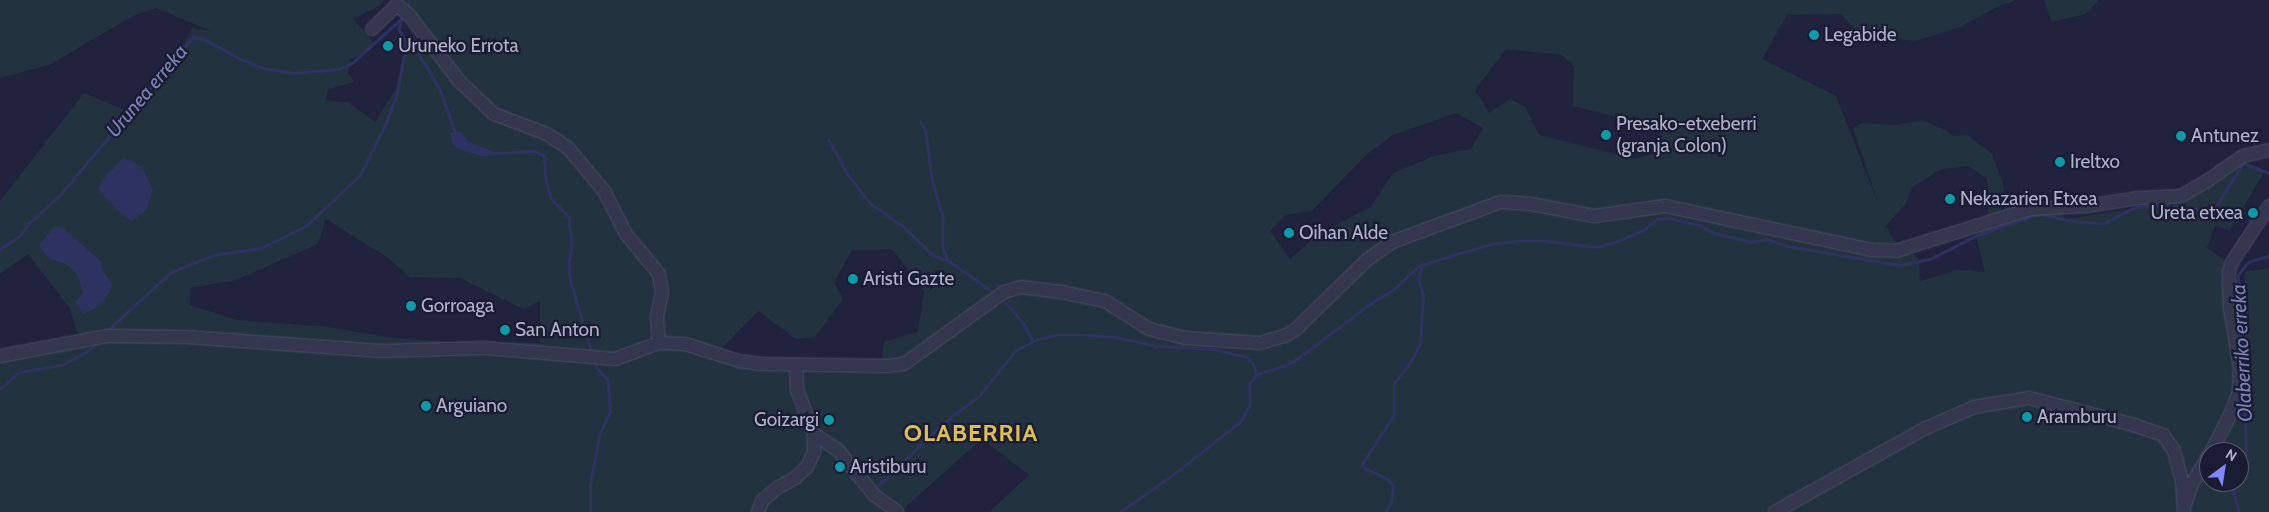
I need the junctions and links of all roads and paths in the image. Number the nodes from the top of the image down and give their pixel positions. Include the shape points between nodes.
1 (372, 29) dead end
2 (2269, 150) edge
3 (2269, 206) edge
4 (659, 343) junction
5 (0, 356) edge
6 (796, 365) junction
7 (814, 434) junction
8 (2216, 442) edge
9 (2199, 472) edge
10 (2183, 511) edge
11 (758, 512) edge
12 (897, 512) edge
13 (1775, 512) edge

1 - 4 street via 397,5 460,82 494,114 522,123 569,149 604,191 626,234 659,274 662,293 657,317
2 - 6 street via 2243,156 2181,196 2138,198 2087,206 2046,206 1896,251 1872,250 1665,206 1594,216 1500,202 1392,242 1368,259 1296,329 1285,336 1260,343 1186,338 1149,329 1105,301 1021,287 1004,292 904,364
3 - 8 street via 2232,262 2229,272 2230,308 2240,368 2239,392
4 - 5 street via 615,359 484,348 382,351 186,337 108,336
4 - 6 street via 685,344 761,364
6 - 7 street via 797,390
7 - 11 street via 814,452 807,467 762,501
7 - 12 street via 838,450 874,496
9 - 10 street
10 - 13 street via 2182,481 2174,451 2162,436 2134,425 2029,398 1974,408 1924,429

